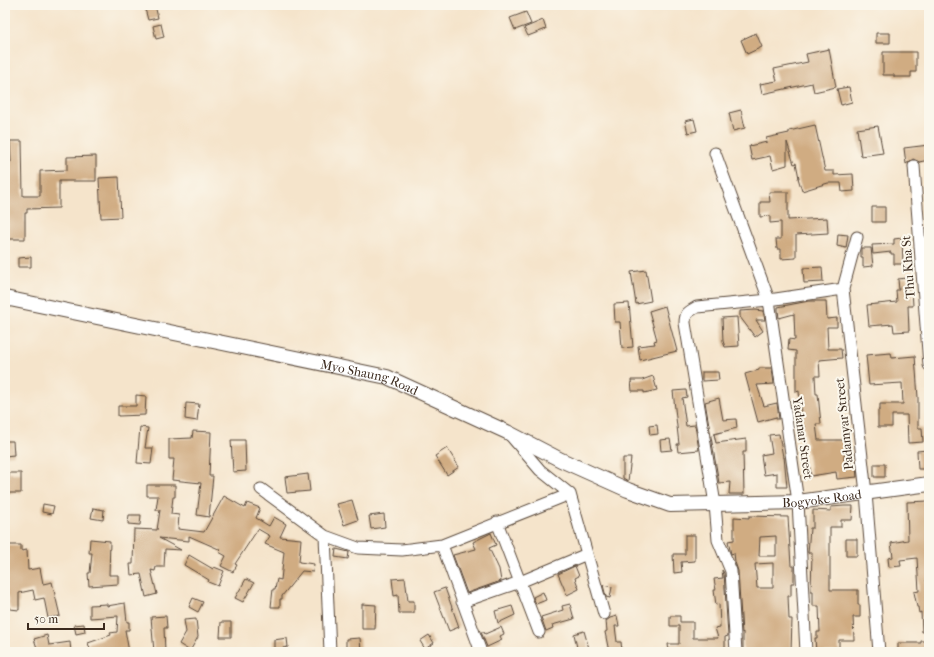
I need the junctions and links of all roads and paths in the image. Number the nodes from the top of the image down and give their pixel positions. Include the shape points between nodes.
1 (715, 153) dead end
2 (914, 166) dead end
3 (924, 229) edge
4 (857, 237) dead end
5 (843, 289) junction
6 (5, 298) edge
7 (769, 300) junction
8 (929, 365) edge
9 (506, 432) junction
10 (929, 484) edge
11 (261, 489) dead end
12 (866, 493) junction
13 (570, 494) junction
14 (798, 502) junction
15 (715, 504) junction
16 (497, 522) junction
17 (324, 536) junction
18 (442, 545) junction
19 (587, 554) junction
20 (520, 582) junction
21 (462, 602) junction
22 (604, 614) dead end
23 (539, 632) dead end
24 (330, 652) edge
25 (481, 652) edge
26 (736, 652) edge
27 (806, 652) edge
28 (879, 652) edge

1 - 7 street, Yadanar Street
2 - 3 street, Thu Kha St
3 - 8 street, Thu Kha St
4 - 5 street
5 - 7 street
5 - 12 street, Padamyar Street
6 - 9 street, Myo Shaung Road via 387,377
7 - 14 street, Yadanar Street
7 - 15 street via 697,307 685,316
9 - 13 street via 540,470
9 - 15 street, Myo Shaung Road via 628,490 670,505
10 - 12 street, Bogyoke Road
11 - 17 street
12 - 14 street, Bogyoke Road
12 - 28 street, Padamyar Street
13 - 16 street
13 - 19 street
14 - 15 street, Bogyoke Road
14 - 27 street, Yadanar Street
15 - 26 street via 718,540 731,571
16 - 18 street
16 - 20 street
17 - 18 street via 358,548 402,550
17 - 24 street
18 - 21 street
19 - 20 street
19 - 22 street
20 - 21 street
20 - 23 street
21 - 25 street

